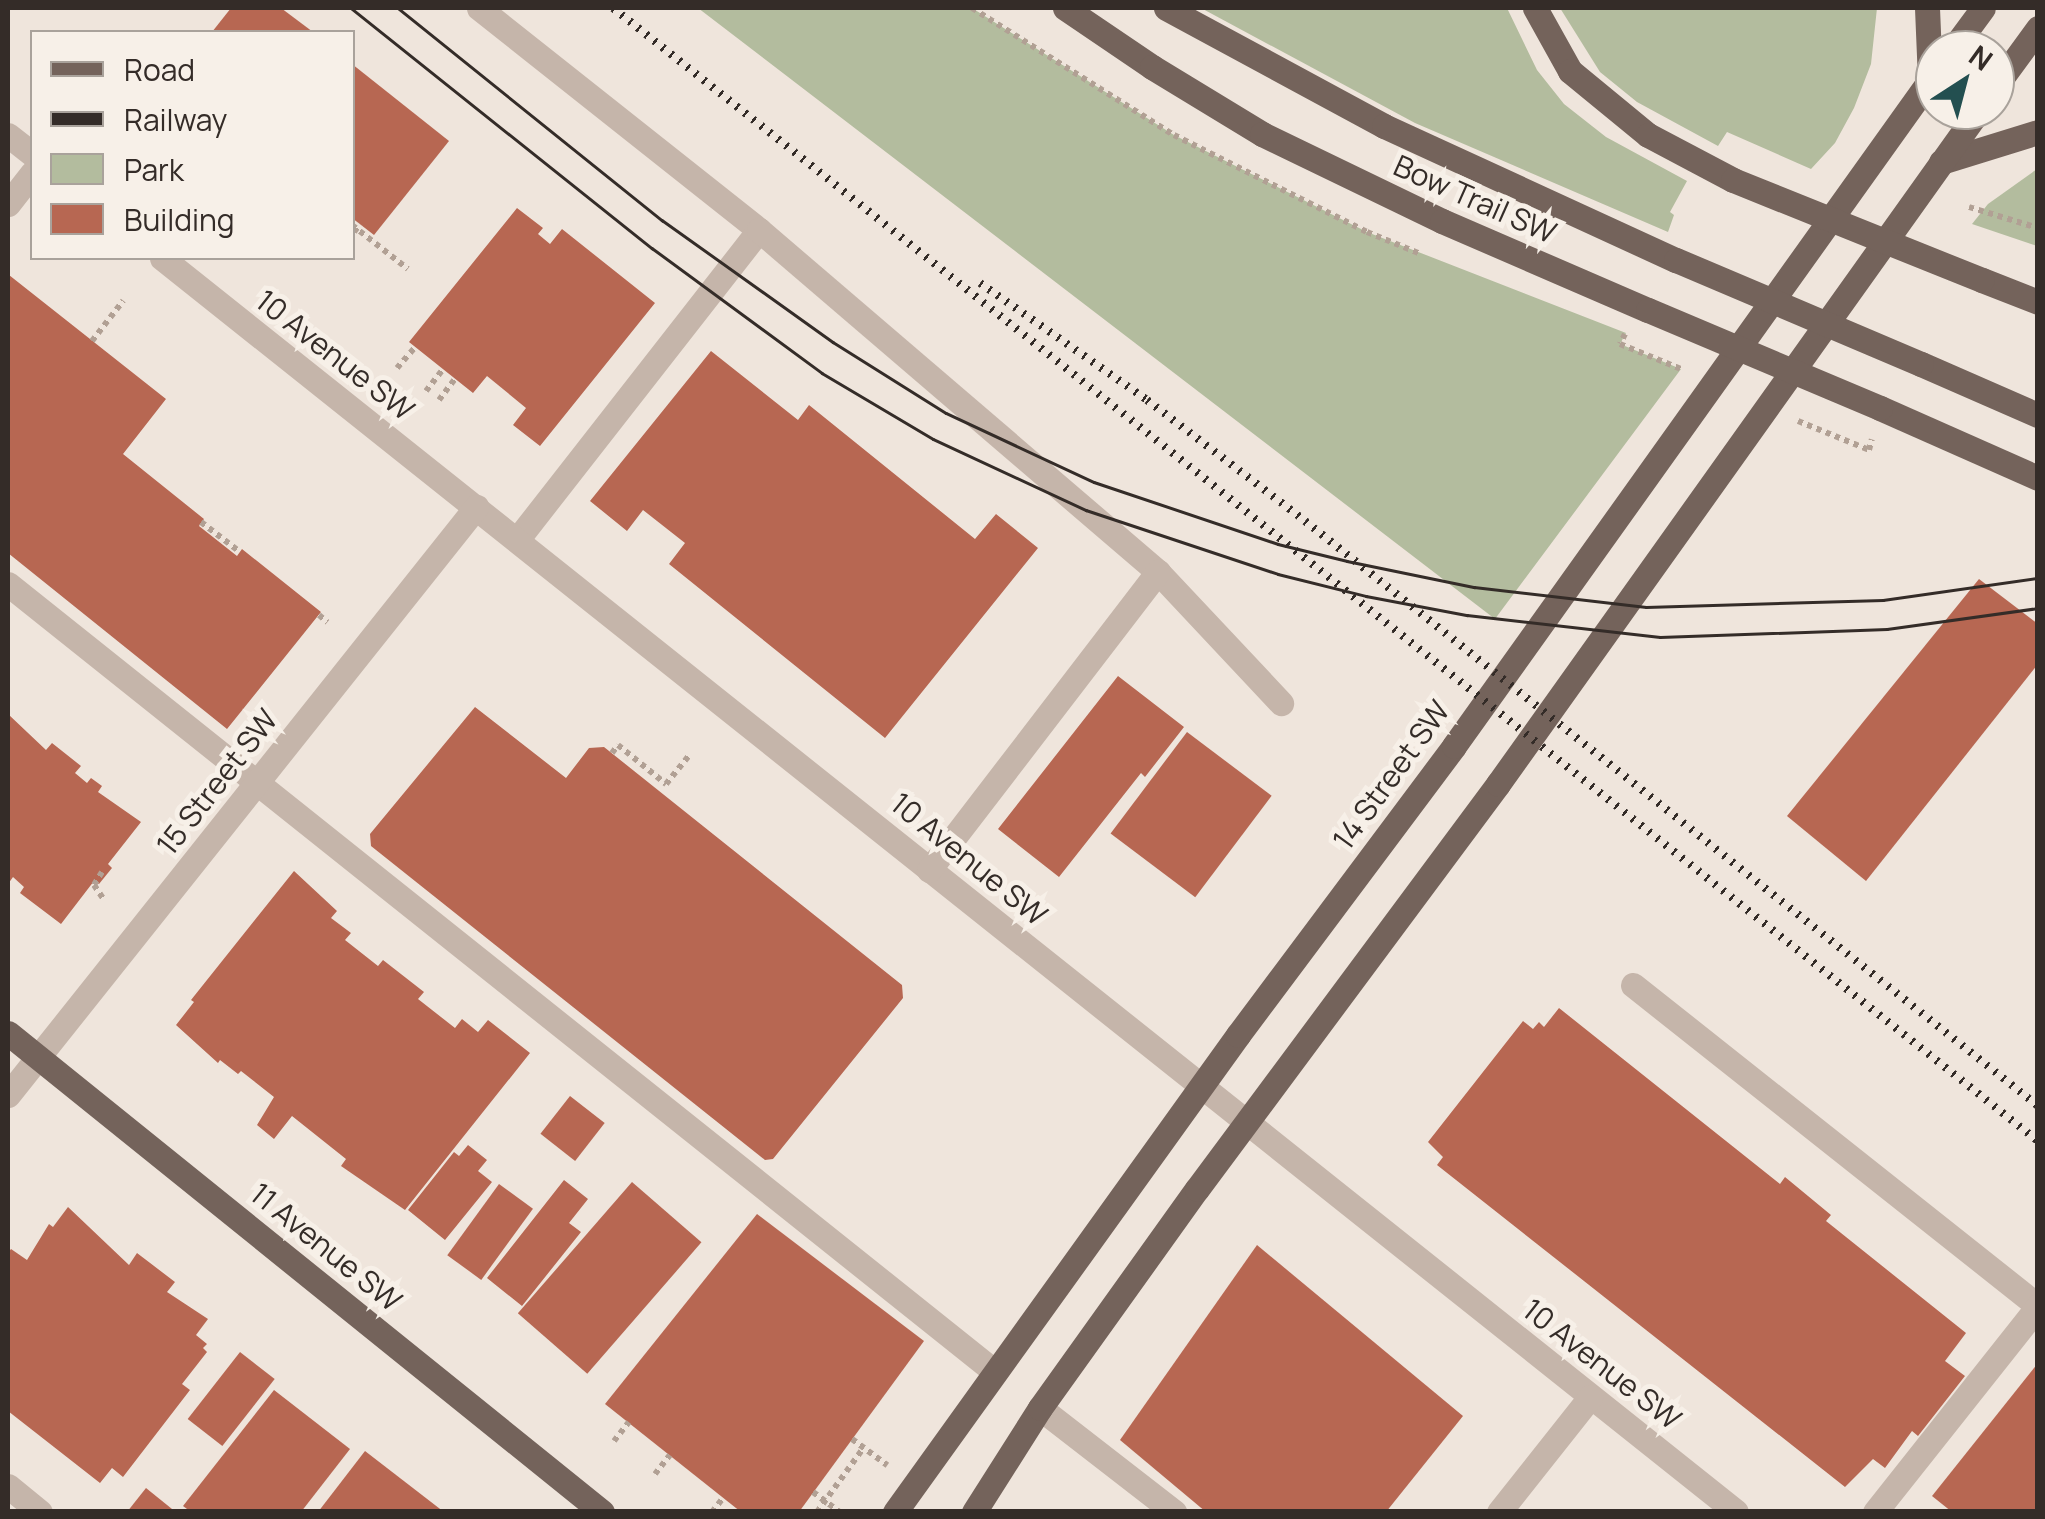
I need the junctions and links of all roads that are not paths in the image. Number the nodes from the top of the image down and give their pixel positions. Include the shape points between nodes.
1 (479, 8) edge
2 (1065, 8) edge
3 (1166, 8) edge
4 (1535, 8) edge
5 (1983, 8) edge
6 (2038, 28) edge
7 (1967, 30) edge
8 (2015, 60) edge
9 (1915, 101) edge
10 (1964, 130) edge
11 (2038, 132) edge
12 (8, 134) edge
13 (30, 152) edge
14 (1942, 162) junction
15 (30, 175) edge
16 (8, 204) edge
17 (759, 230) junction
18 (165, 260) edge
19 (2038, 302) edge
20 (2038, 415) edge
21 (2038, 478) edge
22 (476, 507) junction
23 (517, 540) junction
24 (1158, 572) junction
25 (8, 584) edge
26 (1280, 703) dead end
27 (258, 783) junction
28 (929, 870) junction
29 (1632, 985) dead end
30 (8, 1033) edge
31 (38, 1058) junction
32 (1202, 1086) junction
33 (8, 1096) edge
34 (1246, 1122) junction
35 (2038, 1306) edge
36 (994, 1372) junction
37 (1590, 1396) junction
38 (1040, 1408) junction
39 (8, 1486) edge
40 (40, 1512) edge
41 (602, 1512) edge
42 (895, 1512) edge
43 (974, 1512) edge
44 (1174, 1512) edge
45 (1499, 1512) edge
46 (1736, 1512) edge
47 (1875, 1512) edge

1 - 17 street
2 - 21 main road, Bow Trail SW, bridge via 1262,134 1425,214
3 - 20 main road, Bow Trail SW, bridge via 1384,126
4 - 19 main road, bridge via 1570,71 1648,135 1733,180
5 - 7 main road
6 - 8 main road
9 - 32 main road, 14 Street SW
10 - 14 main road
11 - 14 main road
12 - 13 street
14 - 34 main road via 1498,784
15 - 16 street
17 - 23 street
17 - 24 street
18 - 22 street, 10 Avenue SW
22 - 23 street, 10 Avenue SW
22 - 27 street, 15 Street SW
23 - 28 street, 10 Avenue SW
24 - 26 street
24 - 28 street
25 - 27 street
27 - 31 street, 15 Street SW
27 - 36 street
28 - 32 street, 10 Avenue SW
29 - 35 street
30 - 31 main road, 11 Avenue SW
31 - 33 street, 15 Street SW
31 - 41 main road, 11 Avenue SW
32 - 34 street, 10 Avenue SW
32 - 36 main road, 14 Street SW
34 - 37 street, 10 Avenue SW
34 - 38 main road
35 - 47 street
36 - 42 main road, 14 Street SW
37 - 45 street
37 - 46 street, 10 Avenue SW
38 - 43 main road
38 - 44 street
39 - 40 street

